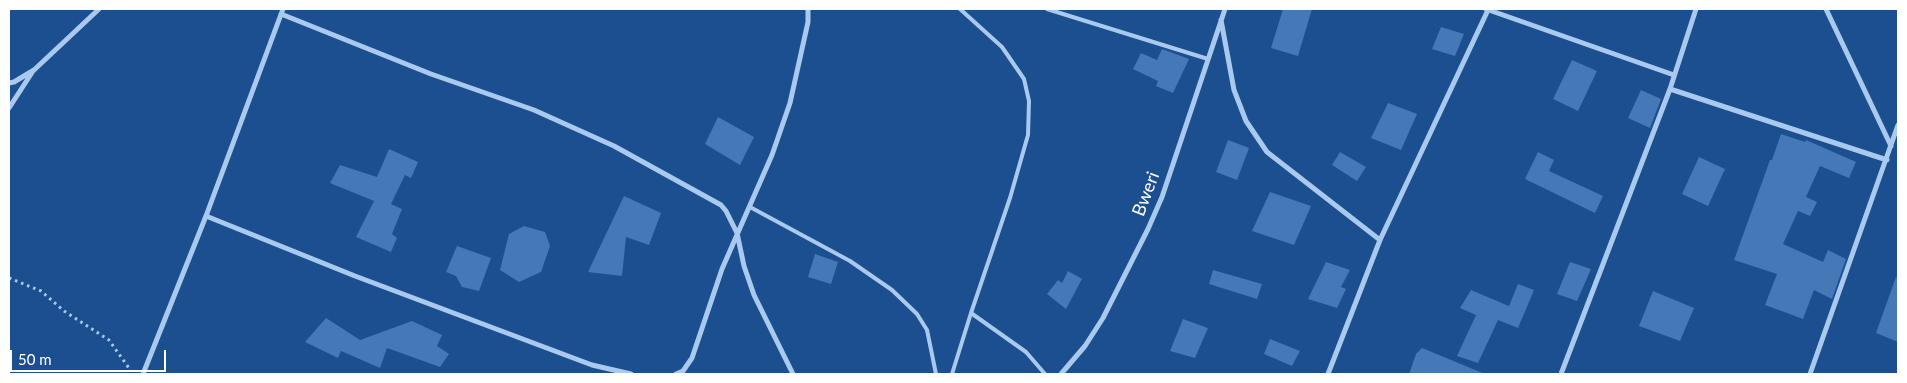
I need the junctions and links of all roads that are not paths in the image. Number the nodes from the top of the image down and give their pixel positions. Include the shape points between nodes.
1 (100, 9) edge
2 (808, 9) edge
3 (960, 9) edge
4 (1047, 9) edge
5 (1225, 9) edge
6 (1486, 9) edge
7 (1696, 9) edge
8 (1826, 9) edge
9 (1055, 10) edge
10 (282, 11) edge
11 (1221, 20) junction
12 (1208, 59) junction
13 (34, 70) junction
14 (1674, 75) junction
15 (9, 83) edge
16 (1670, 89) junction
17 (9, 108) edge
18 (1898, 125) edge
19 (1891, 146) junction
20 (1887, 160) junction
21 (750, 208) junction
22 (206, 216) junction
23 (737, 233) junction
24 (1380, 240) junction
25 (971, 313) junction
26 (145, 374) edge
27 (631, 374) edge
28 (676, 374) edge
29 (793, 374) edge
30 (936, 374) edge
31 (952, 374) edge
32 (1045, 374) edge
33 (1061, 374) edge
34 (1328, 374) edge
35 (1561, 374) edge
36 (1810, 374) edge

1 - 13 street
2 - 21 street via 790,103
3 - 25 lane via 1002,47 1024,79 1029,101 1028,135
4 - 9 lane
5 - 11 street, Bweri
6 - 14 street
6 - 24 street
7 - 14 street
8 - 19 street
9 - 12 lane
10 - 22 street
10 - 23 street via 431,74 534,110 614,146 721,205
11 - 12 street, Bweri
11 - 24 street via 1234,90 1246,121 1267,152
12 - 33 street, Bweri via 1162,197 1144,237 1103,318
13 - 15 street
13 - 17 street
14 - 16 street
16 - 20 street
16 - 35 street
18 - 19 street
19 - 20 street
20 - 36 street
21 - 23 street
21 - 30 lane via 850,261 892,290 917,314 927,330
22 - 26 street
22 - 27 street via 592,365
23 - 28 street via 692,358 683,372
23 - 29 street via 754,295
24 - 34 street
25 - 31 lane
25 - 32 lane via 1026,352

